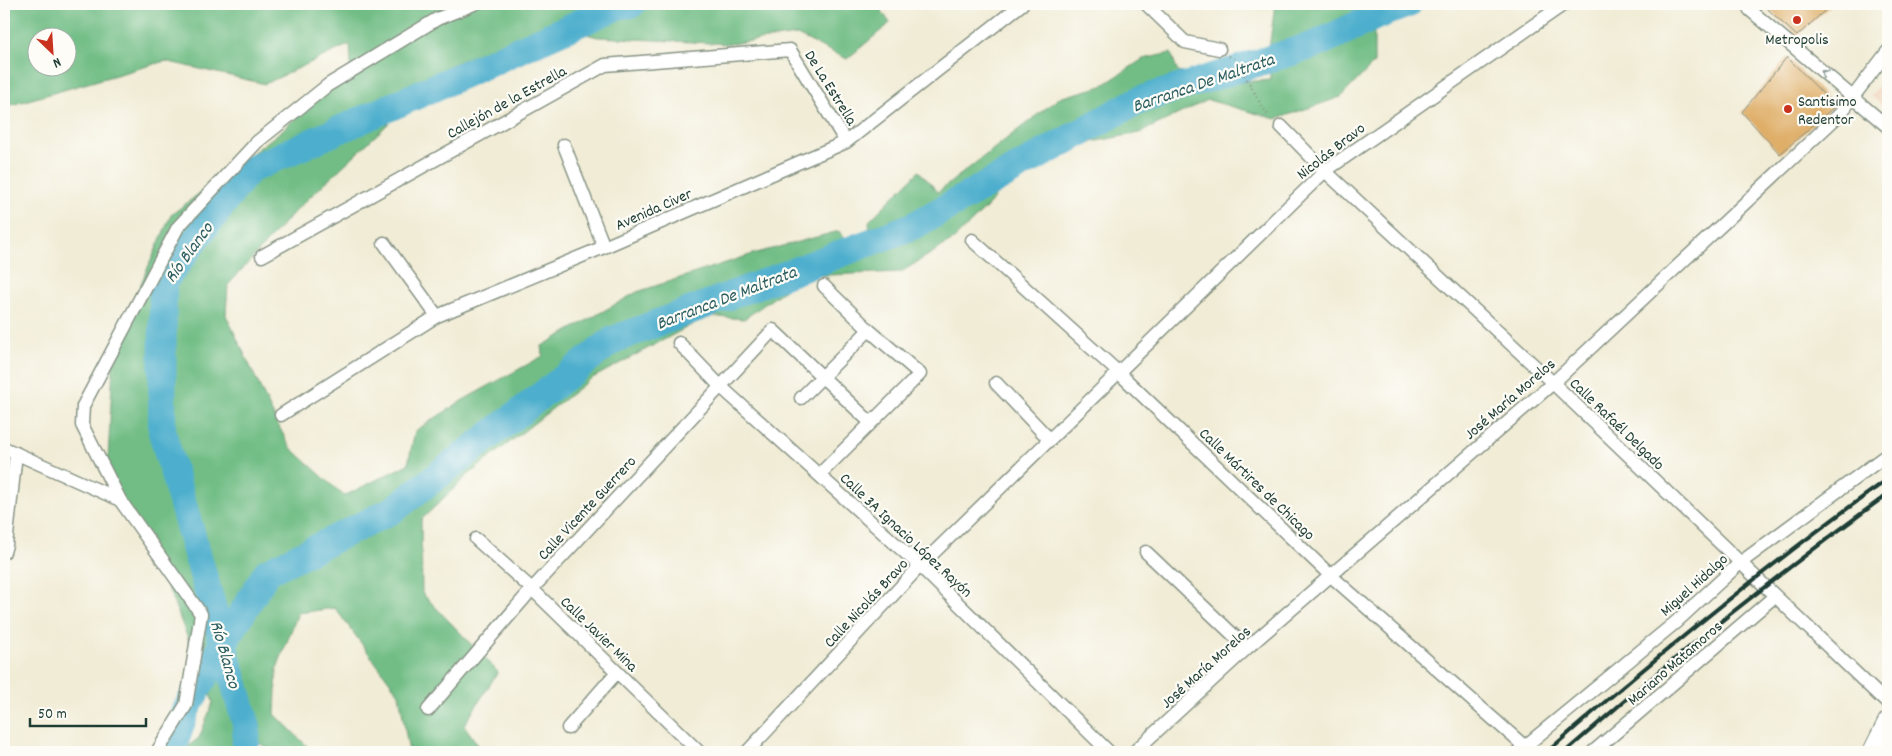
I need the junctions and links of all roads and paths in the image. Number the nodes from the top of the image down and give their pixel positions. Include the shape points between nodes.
1 (474, 4) edge
2 (1022, 4) edge
3 (1564, 4) edge
4 (1152, 6) edge
5 (1746, 6) edge
6 (1219, 49) dead end
7 (790, 50) joint
8 (1888, 51) edge
9 (1236, 60) dead end
10 (1854, 98) junction
11 (1266, 113) dead end
12 (1281, 126) dead end
13 (1888, 128) edge
14 (846, 142) junction
15 (564, 145) dead end
16 (1325, 170) junction
17 (972, 240) dead end
18 (384, 243) dead end
19 (604, 247) junction
20 (262, 256) dead end
21 (824, 286) dead end
22 (437, 316) junction
23 (869, 330) junction
24 (679, 343) dead end
25 (1118, 372) junction
26 (822, 377) junction
27 (996, 383) dead end
28 (1552, 383) junction
29 (720, 386) junction
30 (801, 398) dead end
31 (281, 415) dead end
32 (871, 423) junction
33 (1050, 440) junction
34 (4, 448) edge
35 (16, 453) junction
36 (1888, 454) edge
37 (819, 475) junction
38 (120, 500) junction
39 (476, 539) dead end
40 (4, 552) edge
41 (1146, 552) dead end
42 (1740, 563) junction
43 (920, 566) junction
44 (1330, 575) junction
45 (532, 589) junction
46 (1775, 596) junction
47 (1247, 648) junction
48 (618, 672) junction
49 (1888, 704) edge
50 (428, 710) dead end
51 (1888, 722) edge
52 (568, 728) dead end
53 (1521, 749) edge
54 (157, 752) edge
55 (699, 752) edge
56 (747, 752) edge
57 (1109, 752) edge
58 (1134, 752) edge
59 (1593, 752) edge
60 (1873, 752) edge

1 - 38 street via 437,19 328,85 257,142 178,227 83,406 82,425
2 - 14 street, Avenida Civer
3 - 16 street, Nicolás Bravo
4 - 6 street via 1186,42
10 -> 5 street
7 - 14 street, De La Estrella
7 - 20 street, Callejón de la Estrella via 605,65
8 - 10 street, José María Morelos
9 - 11 path
10 - 13 street
10 - 28 street, José María Morelos
12 - 16 street, Calle Rafaél Delgado
14 - 19 street, Avenida Civer
15 - 19 street
16 - 25 street, Nicolás Bravo
16 - 28 street, Calle Rafaél Delgado
17 - 25 street, Calle Mártires de Chicago
18 - 22 street
19 - 22 street, Avenida Civer
21 - 23 street
22 - 31 street, Avenida Civer
23 - 26 street
23 - 32 street via 920,374
24 - 29 street, Calle 3A Ignacio López Rayón
25 - 33 street, Calle Nicolás Bravo
25 - 44 street, Calle Mártires de Chicago
26 - 29 street, Calle Vicente Guerrero via 773,330
26 - 30 street
26 - 32 street
27 - 33 street
28 - 42 street, Calle Rafaél Delgado
28 - 44 street, José María Morelos
29 - 37 street, Calle 3A Ignacio López Rayón
29 - 45 street, Calle Vicente Guerrero
32 - 37 street
33 - 43 street, Calle Nicolás Bravo
34 - 35 street
35 - 38 street
35 - 40 street
36 - 42 street, Miguel Hidalgo
37 - 43 street, Calle 3A Ignacio López Rayón
38 - 54 street via 201,614 186,705
39 - 45 street, Calle Javier Mina
41 - 47 street
42 - 46 street, Calle Rafaél Delgado
42 - 53 street, Miguel Hidalgo via 1676,622
43 - 56 street, Calle Nicolás Bravo
43 - 57 street, Calle 3A Ignacio López Rayón
44 - 47 street, José María Morelos
44 - 53 street, Calle Mártires de Chicago
45 - 48 street, Calle Javier Mina
45 - 50 street, Calle Vicente Guerrero
46 - 49 street, Calle Rafaél Delgado
46 - 59 street, Mariano Matamoros
47 - 58 street, José María Morelos
48 - 52 street
48 - 55 street, Calle Javier Mina
51 - 60 main road

